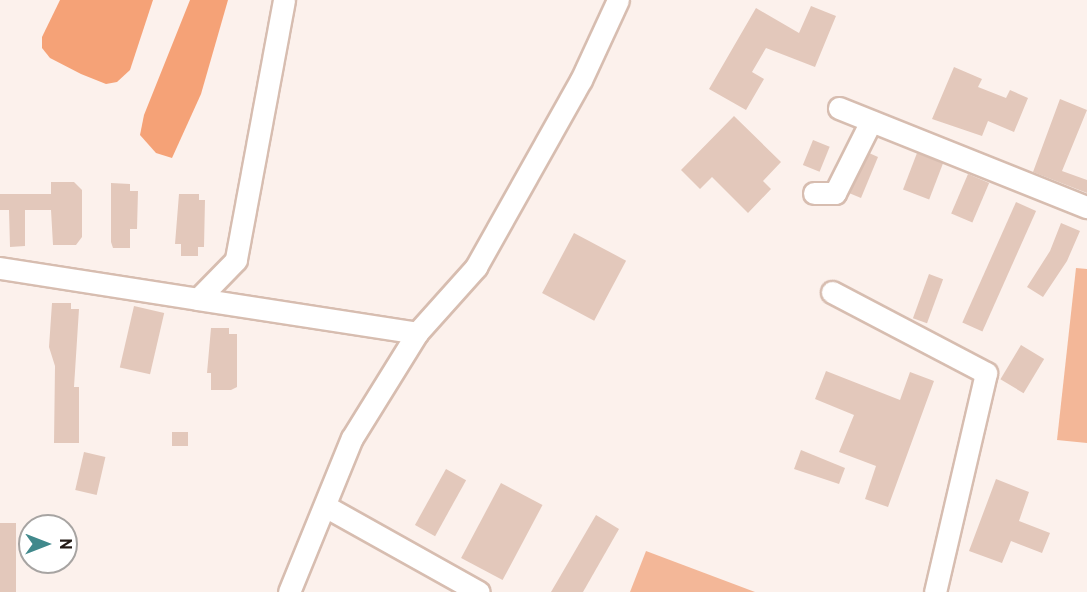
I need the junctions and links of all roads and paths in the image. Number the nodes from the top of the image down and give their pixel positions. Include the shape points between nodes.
1 (284, 0) edge
2 (618, 0) edge
3 (839, 108) dead end
4 (871, 121) junction
5 (814, 192) dead end
6 (1087, 207) edge
7 (0, 268) edge
8 (832, 292) dead end
9 (198, 298) junction
10 (417, 333) junction
11 (325, 506) junction
12 (289, 592) edge
13 (479, 592) edge
14 (935, 592) edge

1 - 9 street via 236,260
2 - 10 street via 582,80 476,267
3 - 4 street
4 - 5 street via 835,192
4 - 6 street
7 - 9 street
8 - 14 street via 986,373
9 - 10 street
10 - 11 street via 352,438
11 - 12 street
11 - 13 street

